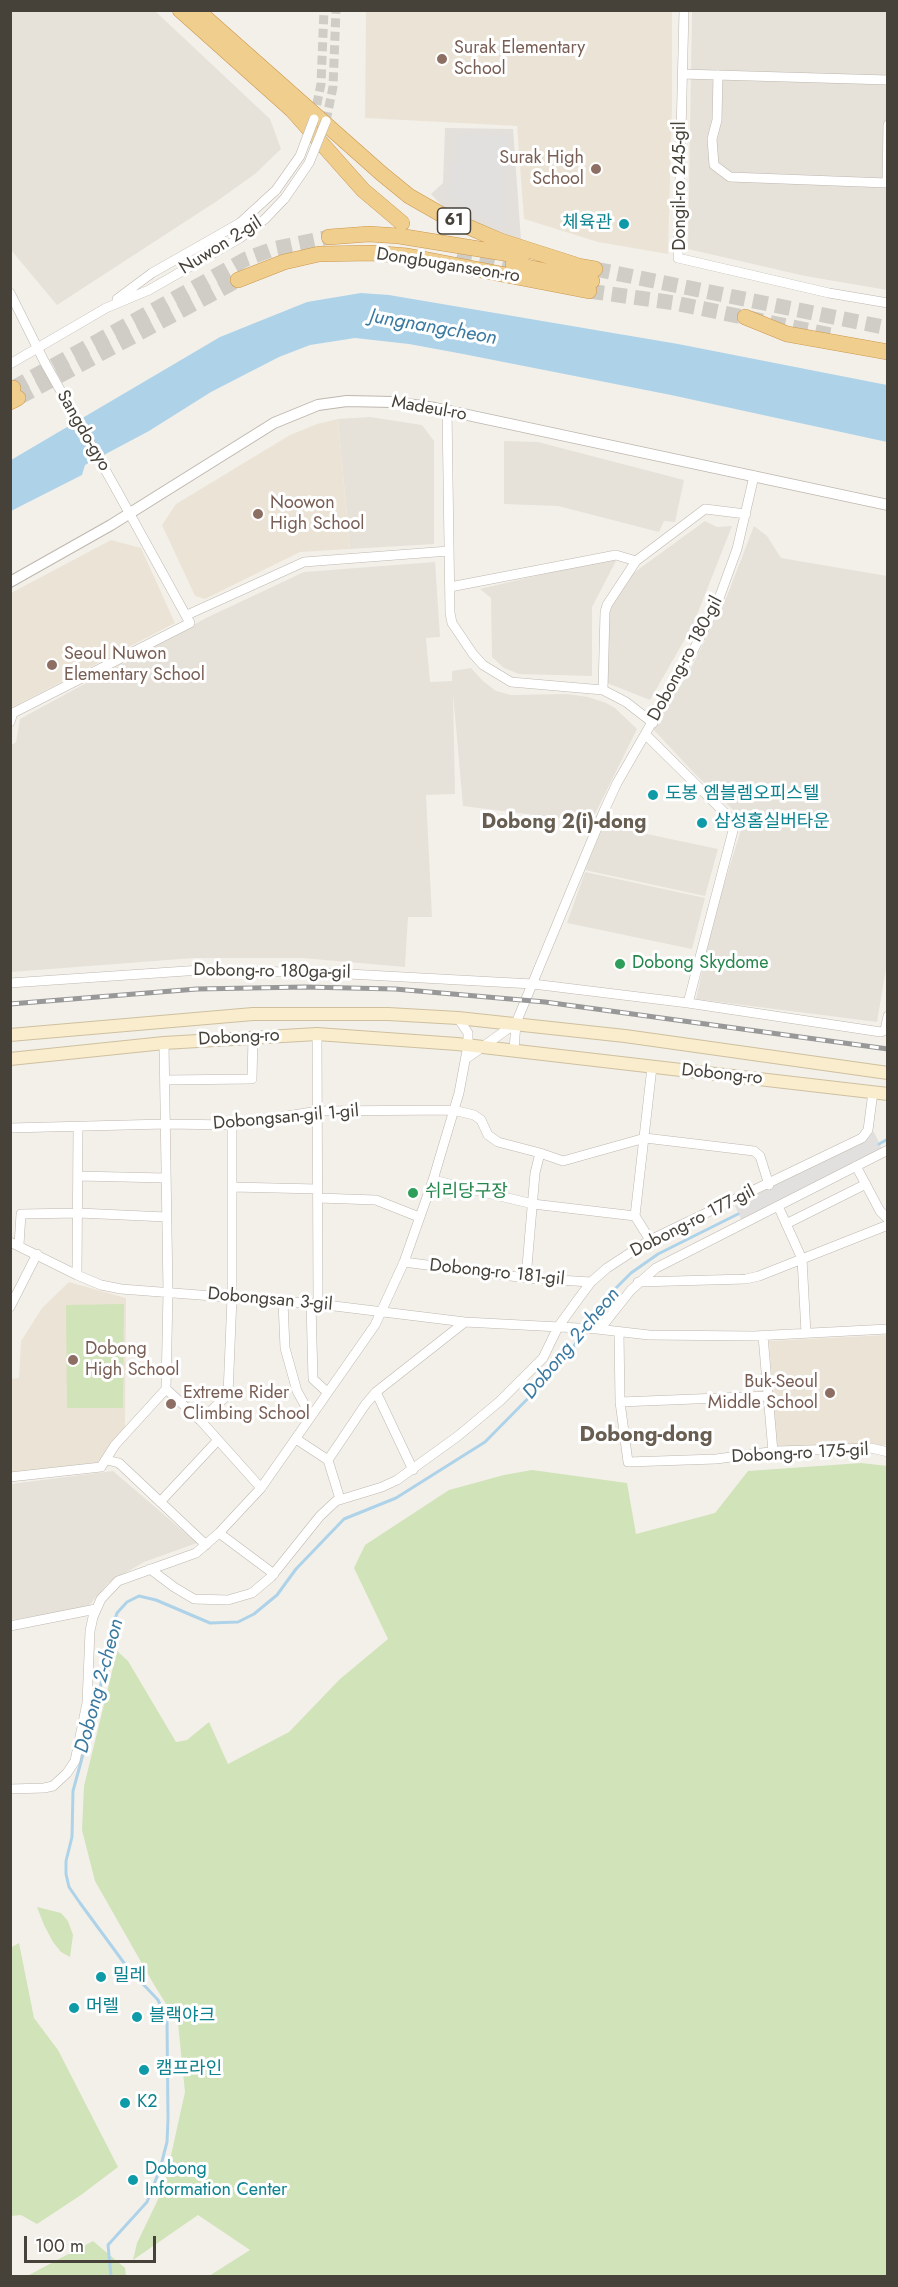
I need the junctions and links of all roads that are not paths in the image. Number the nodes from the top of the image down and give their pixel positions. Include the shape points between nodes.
1 (180, 10) edge
2 (197, 10) edge
3 (213, 10) edge
4 (684, 10) edge
5 (682, 74) junction
6 (718, 75) junction
7 (888, 80) edge
8 (314, 119) tunnel mouth
9 (326, 121) tunnel mouth
10 (888, 125) edge
11 (348, 144) junction
12 (402, 223) dead end
13 (329, 237) tunnel mouth
14 (513, 264) tunnel mouth
15 (576, 266) junction
16 (238, 280) tunnel mouth
17 (592, 280) junction
18 (10, 294) edge
19 (888, 303) edge
20 (106, 308) junction
21 (745, 317) dead end
22 (37, 349) junction
23 (888, 352) edge
24 (10, 364) edge
25 (447, 410) junction
26 (754, 476) junction
27 (888, 505) edge
28 (130, 514) junction
29 (746, 514) junction
30 (449, 552) junction
31 (636, 561) junction
32 (10, 582) edge
33 (450, 587) junction
34 (189, 619) junction
35 (603, 690) junction
36 (10, 722) edge
37 (653, 723) junction
38 (646, 735) junction
39 (10, 983) edge
40 (533, 984) junction
41 (688, 1003) junction
42 (888, 1016) edge
43 (458, 1018) junction
44 (516, 1023) junction
45 (316, 1034) junction
46 (10, 1035) edge
47 (253, 1036) junction
48 (164, 1043) junction
49 (468, 1045) junction
50 (485, 1047) junction
51 (514, 1050) junction
52 (467, 1058) junction
53 (10, 1059) edge
54 (652, 1067) junction
55 (884, 1073) edge
56 (165, 1080) junction
57 (880, 1093) edge
58 (453, 1110) junction
59 (318, 1111) junction
60 (165, 1124) junction
61 (232, 1125) junction
62 (78, 1127) junction
63 (10, 1128) edge
64 (645, 1138) junction
65 (888, 1150) edge
66 (540, 1153) junction
67 (856, 1166) junction
68 (79, 1176) junction
69 (165, 1178) junction
70 (433, 1180) junction
71 (866, 1184) junction
72 (769, 1185) junction
73 (232, 1187) junction
74 (318, 1193) junction
75 (533, 1204) junction
76 (778, 1206) junction
77 (79, 1213) junction
78 (635, 1216) junction
79 (166, 1217) junction
80 (419, 1217) junction
81 (888, 1219) edge
82 (786, 1224) junction
83 (888, 1225) edge
84 (650, 1240) junction
85 (15, 1243) edge
86 (37, 1254) junction
87 (802, 1259) junction
88 (404, 1262) junction
89 (77, 1275) junction
90 (526, 1278) junction
91 (591, 1282) junction
92 (638, 1282) junction
93 (168, 1292) junction
94 (232, 1297) junction
95 (283, 1302) junction
96 (315, 1304) junction
97 (10, 1307) edge
98 (382, 1311) junction
99 (465, 1322) junction
100 (561, 1328) junction
101 (598, 1329) junction
102 (888, 1329) edge
103 (619, 1332) junction
104 (806, 1333) junction
105 (763, 1336) junction
106 (166, 1389) junction
107 (327, 1392) junction
108 (376, 1392) junction
109 (769, 1396) junction
110 (620, 1402) junction
111 (310, 1416) junction
112 (201, 1421) junction
113 (296, 1439) junction
114 (218, 1440) junction
115 (773, 1452) junction
116 (888, 1452) edge
117 (107, 1460) junction
118 (328, 1460) junction
119 (413, 1470) junction
120 (10, 1478) edge
121 (261, 1488) junction
122 (340, 1499) junction
123 (160, 1502) junction
124 (219, 1533) junction
125 (206, 1545) junction
126 (150, 1569) junction
127 (274, 1574) junction
128 (96, 1609) junction
129 (10, 1626) edge
130 (10, 1789) edge

1 - 12 highway via 299,117 363,190
2 - 11 highway, 61
3 - 11 highway via 326,115
4 - 5 street, Dongil-ro 245-gil
5 - 6 street
5 - 19 street, Dongil-ro 245-gil via 678,258
6 - 7 street
6 - 10 street via 717,120 712,139 714,165 730,177 887,183
8 - 20 street, Nuwon 2-gil, bridge via 300,156 276,190 240,223 152,273
9 - 20 street, Nuwon 2-gil, bridge via 312,157 285,198 265,219 240,238 148,290
11 - 15 highway, 61 via 409,196 444,216 501,241
13 - 15 highway, Dongbuganseon-ro / 61 via 369,234 416,238
14 - 17 highway
15 - 17 highway, Dongbuganseon-ro / 61
16 - 17 highway, Dongbuganseon-ro via 284,262 319,254 372,253
18 - 22 street, Sangdo-gyo
20 - 22 street, Nuwon 2-gil
21 - 23 highway via 787,334
22 - 24 street, Nuwon 2-gil
22 - 28 street, Sangdo-gyo, bridge
25 - 26 street, Madeul-ro
25 - 28 street, Madeul-ro via 363,400 309,408 274,423
25 - 30 street
26 - 27 street, Madeul-ro
26 - 29 street, Dobong-ro 180-gil
28 - 32 street, Madeul-ro
28 - 34 street, Sangdo-gyo
29 - 31 street via 705,509
29 - 37 street, Dobong-ro 180-gil via 717,604
30 - 33 street
30 - 34 street via 304,562
31 - 33 street via 616,555
31 - 35 street via 605,612
33 - 35 street via 452,623 483,666 511,682
34 - 36 street via 12,713
35 - 37 street
37 - 38 street, Dobong-ro 180-gil
38 - 40 street, Dobong-ro 180-gil via 607,804
38 - 41 street, Dobong-ro 180-gil via 735,823
39 - 40 street, Dobong-ro 180ga-gil via 222,970
40 - 41 street
40 - 44 street, Dobong-ro 180-gil
41 - 42 street via 881,1032
43 - 44 main road, Dobong-ro
43 - 46 main road, Dobong-ro via 320,1012 254,1014
43 - 49 street via 468,1033
44 - 50 street
44 - 51 street, Dobong-ro 180-gil
44 - 55 main road, Dobong-ro
45 - 47 main road, Dobong-ro
45 - 49 main road, Dobong-ro
45 - 59 street
47 - 48 main road, Dobong-ro
47 - 56 street via 252,1079
48 - 53 main road, Dobong-ro
48 - 56 street
49 - 50 main road, Dobong-ro
49 - 52 street
50 - 51 main road, Dobong-ro
50 - 52 street
51 - 54 main road, Dobong-ro
52 - 58 street, Dobong-ro 181-gil
54 - 57 main road, Dobong-ro
54 - 64 street
56 - 60 street
57 - 72 street, Dobong-ro 177-gil via 865,1136
58 - 59 street, Dobongsan-gil 1-gil
58 - 66 street, Dobongsan-gil 1-gil via 474,1115 498,1142
58 - 70 street, Dobong-ro 181-gil
59 - 61 street, Dobongsan-gil 1-gil
59 - 74 street
60 - 61 street, Dobongsan-gil 1-gil
60 - 62 street, Dobongsan-gil 1-gil
60 - 69 street
61 - 73 street
62 - 63 street, Dobongsan-gil 1-gil
62 - 68 street
64 - 66 street, Dobongsan-gil 1-gil via 570,1161
64 - 72 street via 754,1151 760,1156
64 - 78 street
65 - 67 street, Dobong-ro 177-gil
66 - 75 street
67 - 71 street
67 - 76 street, Dobong-ro 177-gil
68 - 69 street
68 - 77 street
69 - 79 street
70 - 75 street
70 - 80 street, Dobong-ro 181-gil
71 - 81 street
71 - 82 street
72 - 84 street, Dobong-ro 177-gil
73 - 74 street
73 - 94 street
74 - 80 street via 376,1200
74 - 96 street
75 - 78 street
75 - 90 street
76 - 82 street
76 - 92 street, Dobong-ro 177-gil via 663,1264
77 - 79 street, Dobongsan 3-gil
77 - 85 street, Dobongsan 3-gil via 21,1214
77 - 89 street
78 - 84 street
79 - 93 street
80 - 88 street, Dobong-ro 181-gil
82 - 87 street
83 - 87 street
84 - 91 street, Dobong-ro 177-gil
85 - 86 street, Dobongsan 3-gil
86 - 89 street, Dobongsan 3-gil
86 - 97 street
87 - 92 street via 746,1279
87 - 104 street
88 - 90 street, Dobong-ro 181-gil
88 - 98 street, Dobong-ro 181-gil
89 - 93 street, Dobongsan 3-gil via 122,1289
90 - 91 street, Dobong-ro 181-gil
91 - 100 street, Dobong-ro 177-gil
92 - 101 street, Dobong-ro 177-gil
93 - 94 street, Dobongsan 3-gil
93 - 106 street
94 - 95 street, Dobongsan 3-gil
94 - 112 street via 228,1395
95 - 96 street, Dobongsan 3-gil
95 - 111 street via 285,1348 297,1391
96 - 98 street, Dobongsan 3-gil
96 - 107 street via 313,1379
98 - 99 street, Dobongsan 3-gil
98 - 107 street, Dobong-ro 181-gil
99 - 100 street, Dobongsan 3-gil
99 - 108 street
100 - 101 street, Dobongsan 3-gil
100 - 119 street, Dobong-ro 177-gil via 543,1358 525,1377 481,1418
101 - 103 street, Dobongsan 3-gil
102 - 104 street, Dobongsan 3-gil
103 - 105 street, Dobongsan 3-gil via 688,1337
103 - 110 street, Dobong-ro 175-gil
104 - 105 street, Dobongsan 3-gil
105 - 109 street
106 - 112 street
106 - 117 street via 115,1445
107 - 111 street, Dobong-ro 181-gil
108 - 118 street
108 - 119 street
109 - 110 street
109 - 115 street
110 - 115 street, Dobong-ro 175-gil via 628,1462 716,1459
111 - 113 street, Dobong-ro 181-gil
112 - 114 street
113 - 118 street
113 - 121 street, Dobong-ro 181-gil
114 - 121 street
114 - 123 street
115 - 116 street, Dobong-ro 175-gil via 871,1448
117 - 120 street via 101,1467
117 - 123 street via 118,1463
118 - 122 street
119 - 122 street, Dobong-ro 177-gil via 382,1487
121 - 124 street, Dobong-ro 181-gil
122 - 127 street, Dobong-ro 177-gil via 320,1516
123 - 125 street
124 - 125 street, Dobong-ro 181-gil
124 - 127 street
125 - 126 street, Dobong-ro 181-gil
126 - 127 street, Dobong-ro 177-gil via 190,1597 208,1600 248,1595
126 - 128 street, Dobong-ro 181-gil via 118,1581
128 - 129 street
128 - 130 street, Dobong-ro 181-gil via 89,1639 85,1718 75,1761 53,1786

